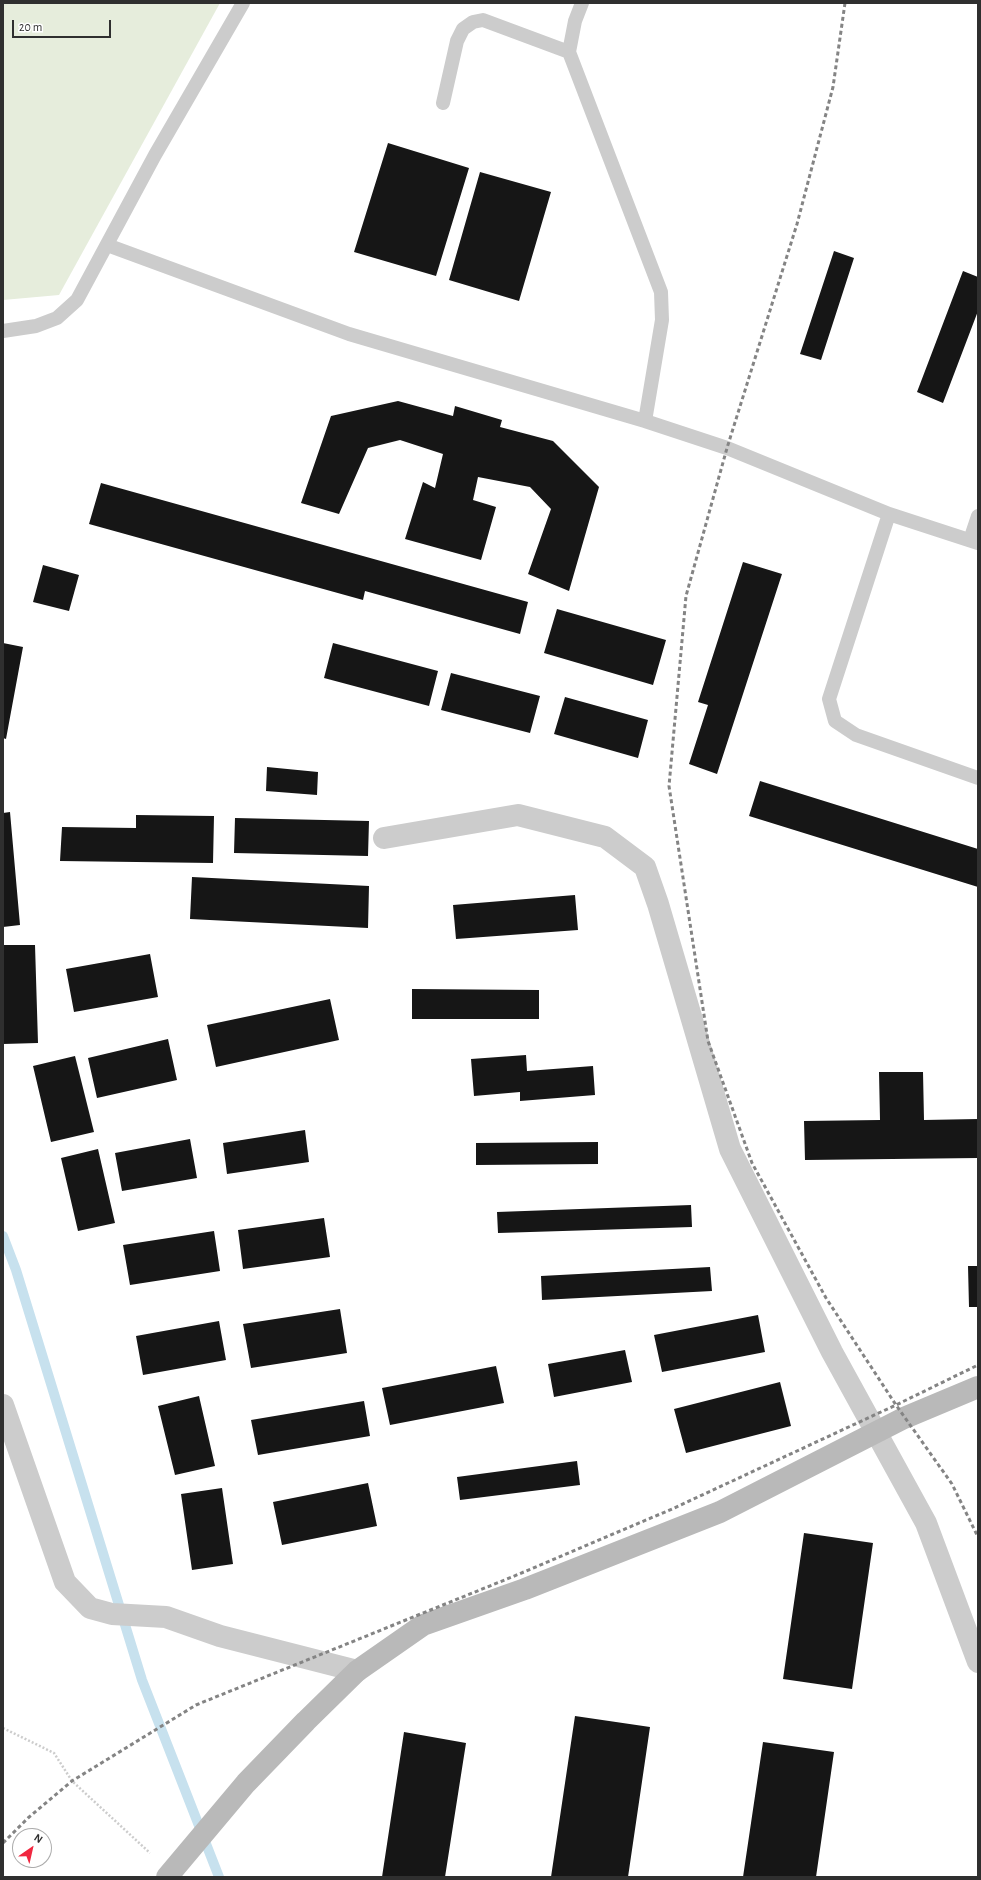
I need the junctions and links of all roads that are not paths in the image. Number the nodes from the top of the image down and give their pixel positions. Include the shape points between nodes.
1 (243, 3) edge
2 (582, 3) edge
3 (569, 52) junction
4 (443, 103) dead end
5 (107, 245) junction
6 (3, 331) edge
7 (645, 421) junction
8 (889, 514) junction
9 (978, 516) edge
10 (974, 542) edge
11 (978, 778) edge
12 (384, 838) dead end
13 (978, 1387) edge
14 (3, 1405) edge
15 (978, 1662) edge
16 (357, 1671) junction
17 (169, 1874) edge

1 - 5 lane via 155,155
2 - 3 lane via 575,21
3 - 4 lane via 483,20 473,22 463,29 457,41
3 - 7 lane via 661,292 662,320
5 - 6 lane via 77,300 57,318 36,326
5 - 7 lane via 350,334
7 - 8 lane via 727,448
8 - 10 lane
8 - 11 lane via 829,700 835,721 856,735
9 - 10 lane
12 - 15 street via 518,814 605,837 645,867 730,1148 832,1352 926,1523
13 - 16 street via 904,1418 720,1512 525,1589 423,1625
14 - 16 street via 65,1582 90,1608 112,1614 166,1617 220,1636
16 - 17 street via 246,1783

